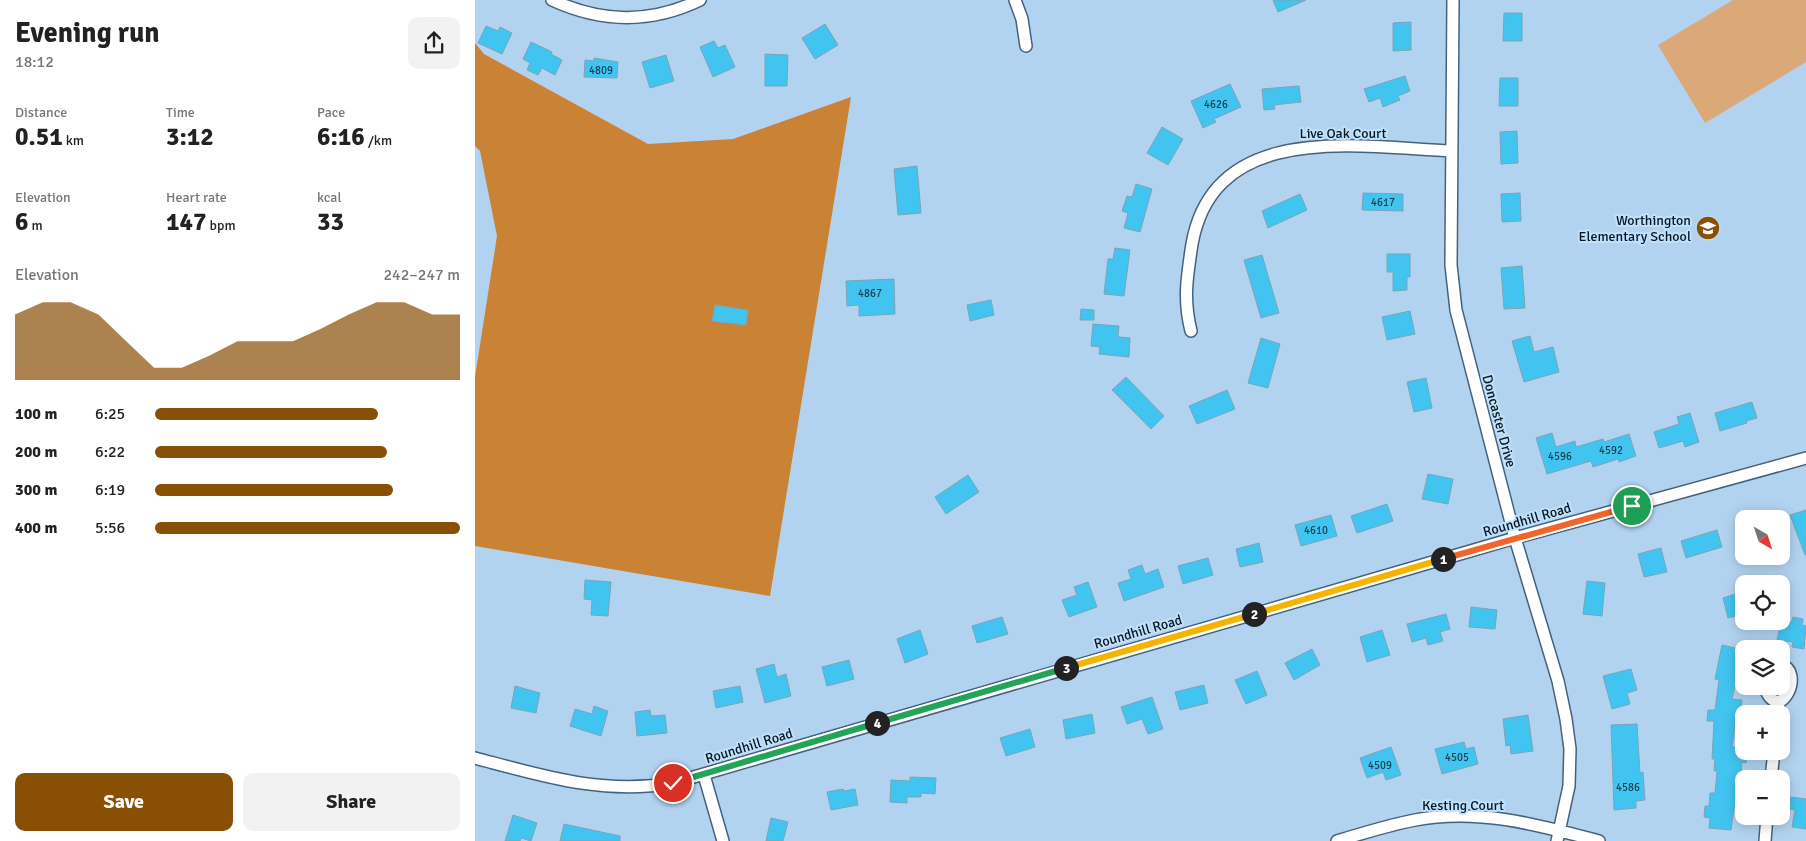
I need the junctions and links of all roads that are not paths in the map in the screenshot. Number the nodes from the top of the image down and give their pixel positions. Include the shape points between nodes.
1 (552, 0) edge
2 (700, 0) edge
3 (1015, 0) edge
4 (1453, 0) edge
5 (1026, 46) dead end
6 (1451, 151) junction
7 (1191, 331) dead end
8 (1806, 458) edge
9 (1515, 538) junction
10 (1790, 669) edge
11 (1802, 677) edge
12 (1769, 695) edge
13 (1779, 701) junction
14 (1778, 705) edge
15 (475, 758) edge
16 (704, 775) junction
17 (1766, 825) edge
18 (1559, 836) edge
19 (723, 841) edge
20 (1337, 841) edge
21 (1599, 841) edge
22 (1765, 841) edge

1 - 2 street via 587,14 630,19 673,12
3 - 5 street via 1022,18
4 - 6 street, Doncaster Drive
6 - 7 street, Live Oak Court via 1319,146 1271,153 1247,163 1211,195 1200,214 1185,291
6 - 9 street, Doncaster Drive via 1451,265 1456,310
8 - 9 street, Roundhill Road
9 - 16 street, Roundhill Road
9 - 18 street, Doncaster Drive via 1566,719 1570,749 1569,786
10 - 11 street
11 - 13 street via 1795,694
12 - 13 street
13 - 14 street
15 - 16 street, Roundhill Road via 590,786 648,787
16 - 19 street
17 - 22 street
18 - 20 street, Kesting Court via 1514,820 1446,817 1416,820
18 - 21 street, Kesting Court

